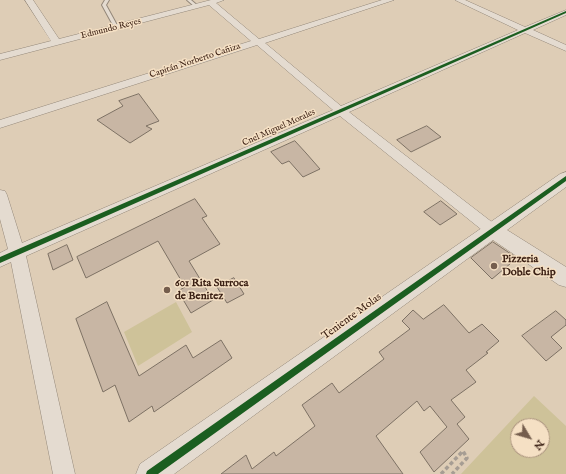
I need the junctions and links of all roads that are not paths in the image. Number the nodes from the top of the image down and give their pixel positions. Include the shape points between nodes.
1 (29, 0) edge
2 (107, 0) edge
3 (189, 0) edge
4 (390, 0) edge
5 (458, 0) edge
6 (217, 1) edge
7 (196, 6) junction
8 (566, 12) edge
9 (116, 27) junction
10 (524, 30) junction
11 (257, 41) junction
12 (57, 42) junction
13 (566, 48) edge
14 (0, 57) edge
15 (341, 111) junction
16 (0, 124) edge
17 (566, 178) edge
18 (0, 194) edge
19 (492, 230) junction
20 (17, 252) junction
21 (0, 260) edge
22 (566, 278) edge
23 (64, 474) edge
24 (150, 474) edge

1 - 12 street
2 - 9 lane via 104,5
3 - 7 lane
4 - 11 street, Capitán Norberto Cañiza
5 - 10 street
6 - 7 street, Edmundo Reyes
6 - 11 street
7 - 9 street, Edmundo Reyes
8 - 10 street, Cnel Miguel Morales
9 - 12 street, Edmundo Reyes
10 - 13 street
10 - 15 street, Cnel Miguel Morales
11 - 15 street
11 - 16 street, Capitán Norberto Cañiza
12 - 14 street, Edmundo Reyes
15 - 19 street
15 - 20 street, Cnel Miguel Morales
17 - 19 street, Teniente Molas
18 - 20 street
19 - 22 street
19 - 24 street, Teniente Molas
20 - 21 street, Cnel Miguel Morales
20 - 23 street

